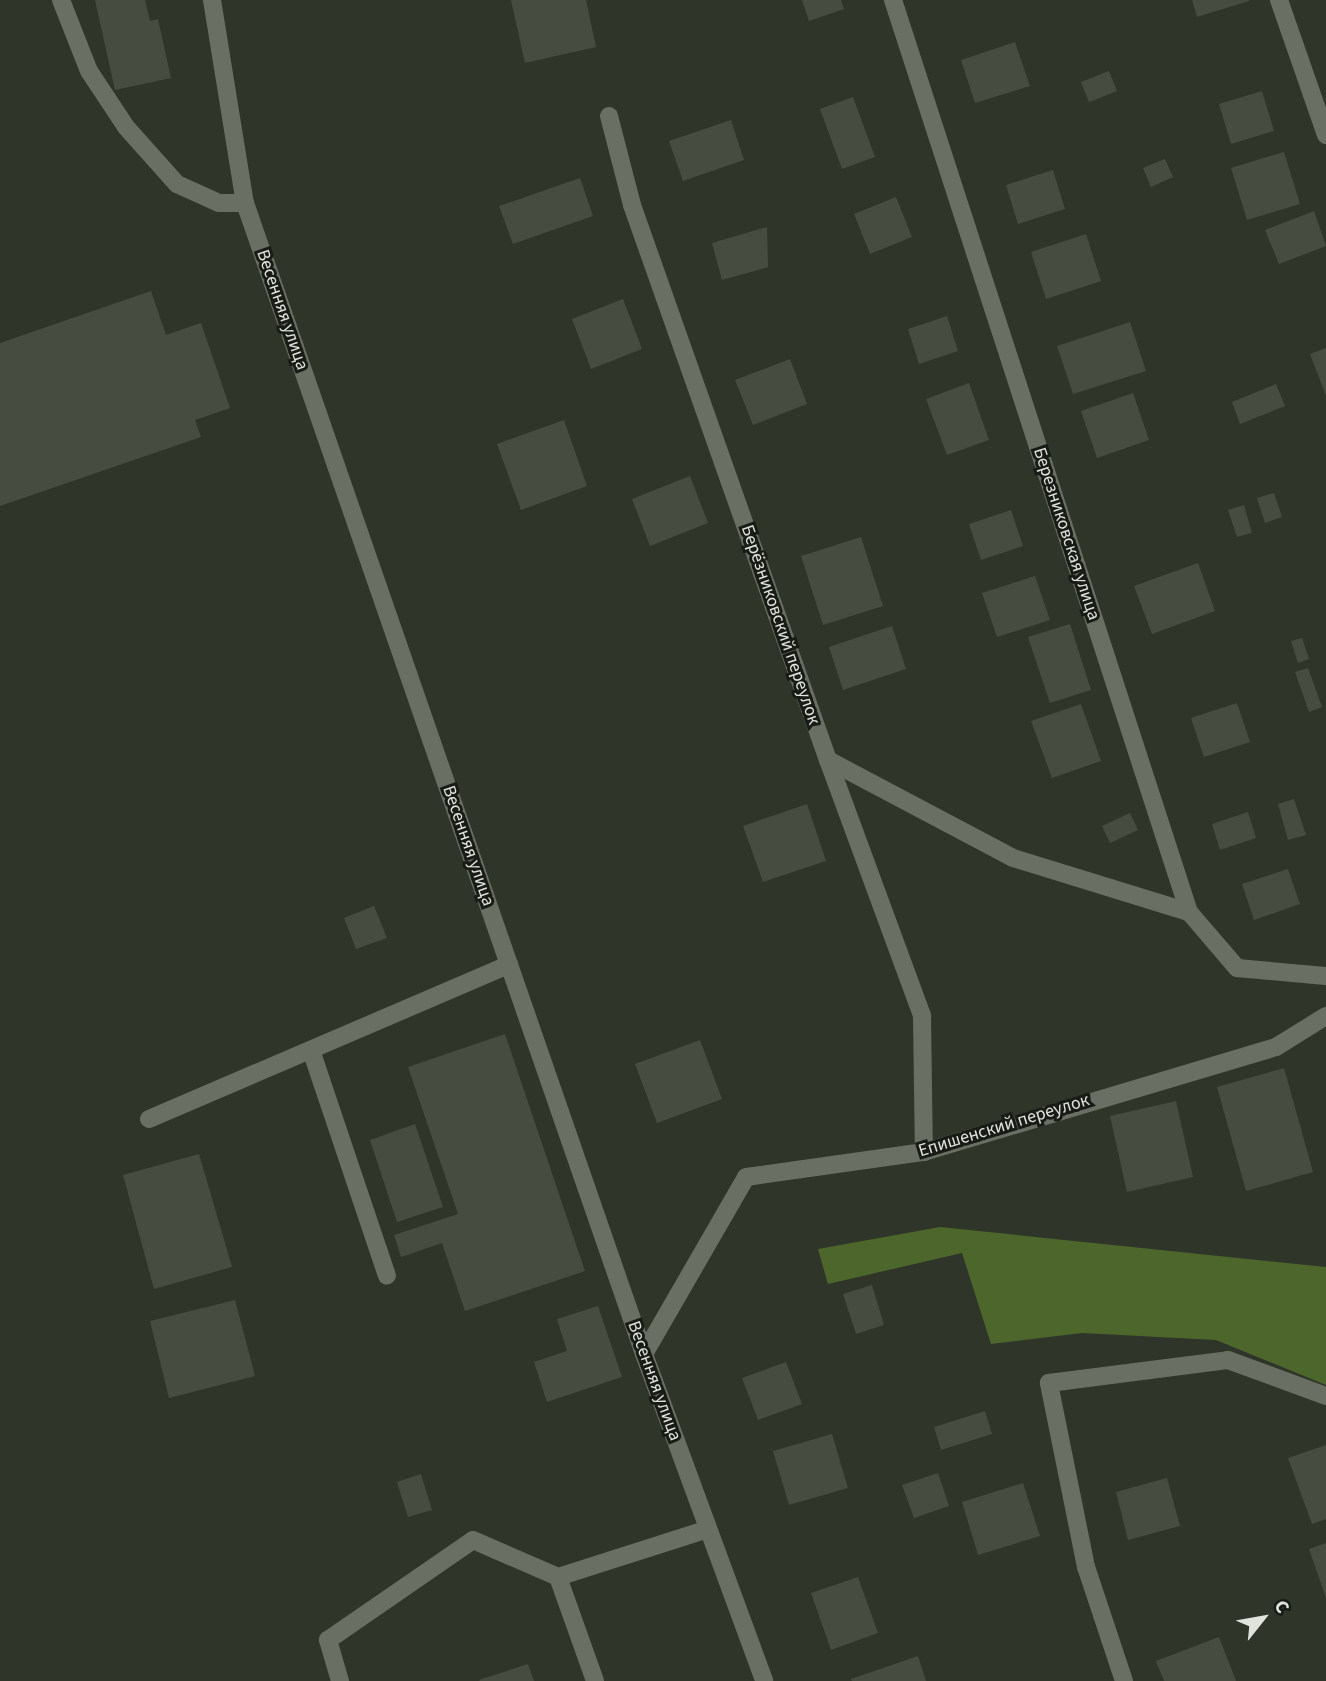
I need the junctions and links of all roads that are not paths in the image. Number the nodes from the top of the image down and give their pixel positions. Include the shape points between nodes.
1 (61, 0) edge
2 (212, 0) edge
3 (893, 0) edge
4 (1279, 0) edge
5 (609, 116) dead end
6 (1326, 135) edge
7 (245, 203) junction
8 (828, 760) junction
9 (1189, 912) junction
10 (509, 965) junction
11 (1326, 976) edge
12 (1326, 1016) edge
13 (311, 1049) junction
14 (149, 1119) dead end
15 (924, 1153) junction
16 (387, 1276) dead end
17 (644, 1354) junction
18 (1326, 1396) edge
19 (708, 1529) junction
20 (558, 1577) junction
21 (341, 1681) edge
22 (595, 1681) edge
23 (764, 1681) edge
24 (1124, 1681) edge

1 - 7 street via 89,71 126,127 177,184 219,203
2 - 7 street, Весенняя улица
3 - 9 street, Березниковская улица
4 - 6 street
5 - 8 street, Берёзниковский переулок via 632,205
7 - 10 street, Весенняя улица
8 - 9 street via 1013,858
8 - 15 street, Берёзниковский переулок via 922,1016
9 - 11 street, Березниковская улица via 1237,968
10 - 13 street
10 - 17 street, Весенняя улица
12 - 15 street, Епишенский переулок via 1276,1047
13 - 14 street
13 - 16 street
15 - 17 street, Епишенский переулок via 746,1177
17 - 19 street, Весенняя улица
18 - 24 street via 1228,1360 1049,1383 1086,1567
19 - 20 street
19 - 23 street, Весенняя улица
20 - 21 street via 473,1540 328,1640
20 - 22 street

